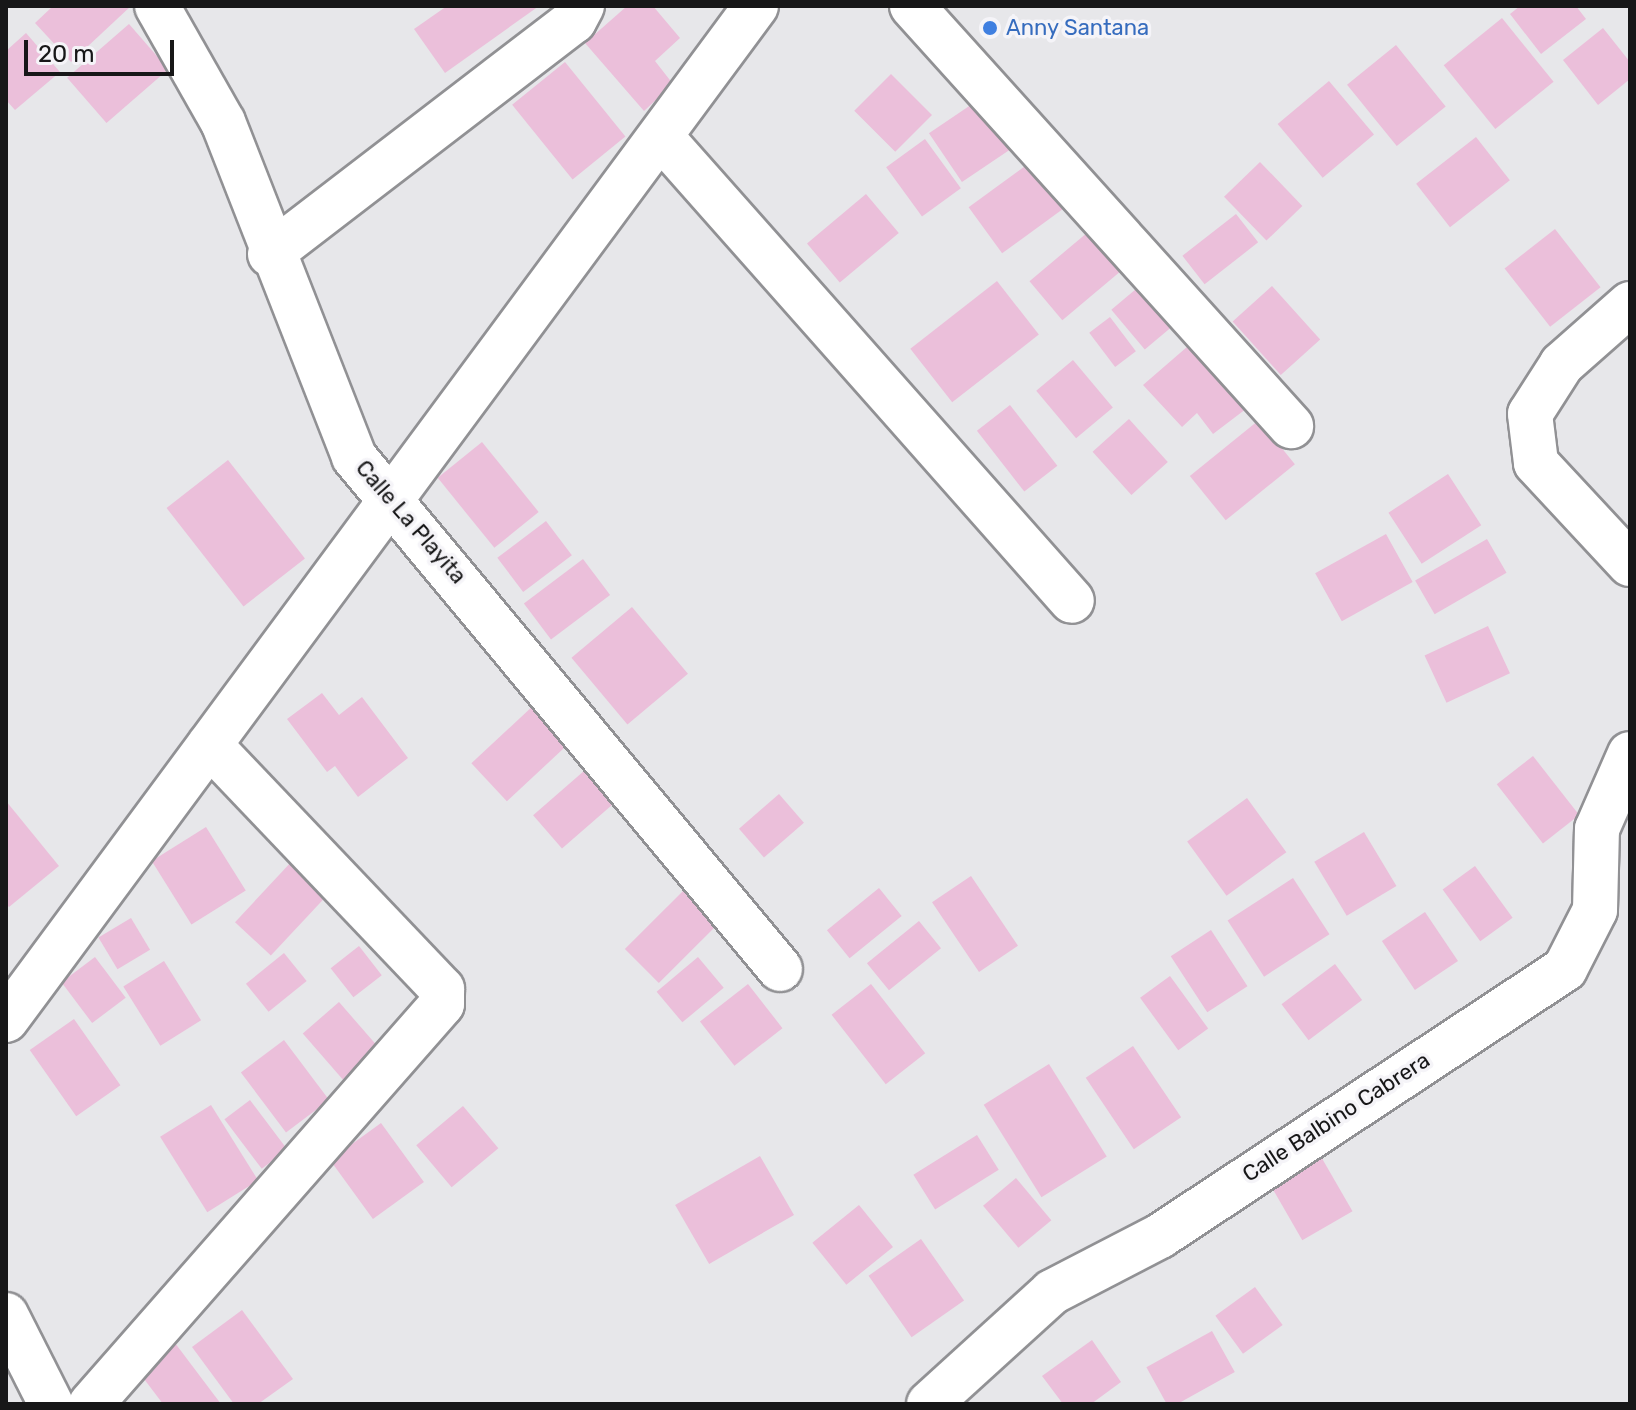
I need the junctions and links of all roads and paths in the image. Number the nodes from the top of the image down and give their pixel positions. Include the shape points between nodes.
1 (157, 6) edge
2 (582, 6) edge
3 (756, 6) edge
4 (912, 6) edge
5 (662, 138) junction
6 (270, 254) junction
7 (1630, 304) edge
8 (1291, 426) dead end
9 (395, 501) junction
10 (1630, 564) edge
11 (1072, 601) dead end
12 (210, 745) junction
13 (1630, 754) edge
14 (780, 969) dead end
15 (6, 1020) edge
16 (6, 1315) edge
17 (51, 1404) edge
18 (91, 1404) edge
19 (929, 1404) edge

1 - 6 street, Calle La Playita via 223,122
2 - 6 street via 574,21
3 - 5 street
4 - 8 street
5 - 9 street
5 - 11 street
6 - 9 street, Calle La Playita via 354,457
7 - 10 street via 1562,364 1530,414 1536,463
9 - 12 street
9 - 14 street, Calle La Playita
12 - 15 street
12 - 18 street via 442,989 442,1004
13 - 19 street, Calle Balbino Cabrera via 1597,829 1595,910 1565,969 1160,1236 1052,1292
16 - 17 street

